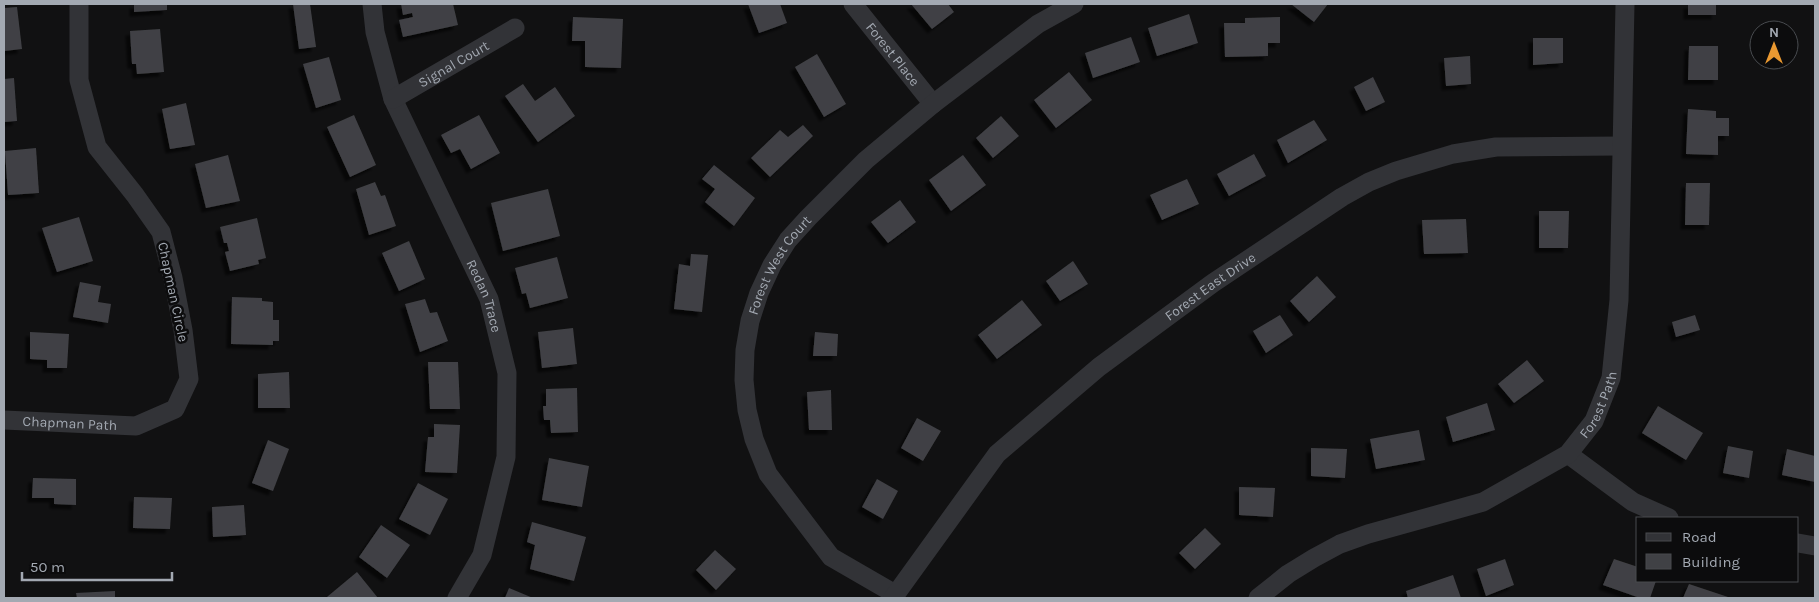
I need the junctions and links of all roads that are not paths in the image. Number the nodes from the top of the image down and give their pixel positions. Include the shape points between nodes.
1 (79, 4) edge
2 (372, 4) edge
3 (853, 4) edge
4 (1074, 4) edge
5 (1625, 4) edge
6 (515, 28) dead end
7 (393, 99) junction
8 (934, 104) junction
9 (1621, 146) junction
10 (4, 420) edge
11 (136, 426) joint
12 (1568, 454) junction
13 (1667, 517) edge
14 (1799, 543) edge
15 (1815, 546) edge
16 (894, 596) edge
17 (457, 598) edge
18 (1258, 598) edge

1 - 11 street, Chapman Circle via 79,80 96,147 161,232 183,330 189,379 175,409
2 - 7 street, Redan Trace via 374,32
3 - 8 street, Forest Place
4 - 8 street, Forest West Court via 1038,24
5 - 9 street, Forest Path
6 - 7 street, Signal Court
7 - 17 street, Redan Trace via 489,299 507,373 506,457 482,555
8 - 16 street, Forest West Court via 866,160 788,240 759,292 745,350 747,410 768,474 831,557
9 - 12 street, Forest Path via 1619,300 1611,378 1594,421
9 - 16 street, Forest East Drive via 1496,147 1454,154 1396,170 1342,197 1213,283 1099,367 997,454
10 - 11 street, Chapman Path
12 - 13 street via 1633,502
12 - 18 street, Forest Path via 1483,502 1340,544 1288,574
14 - 15 street

